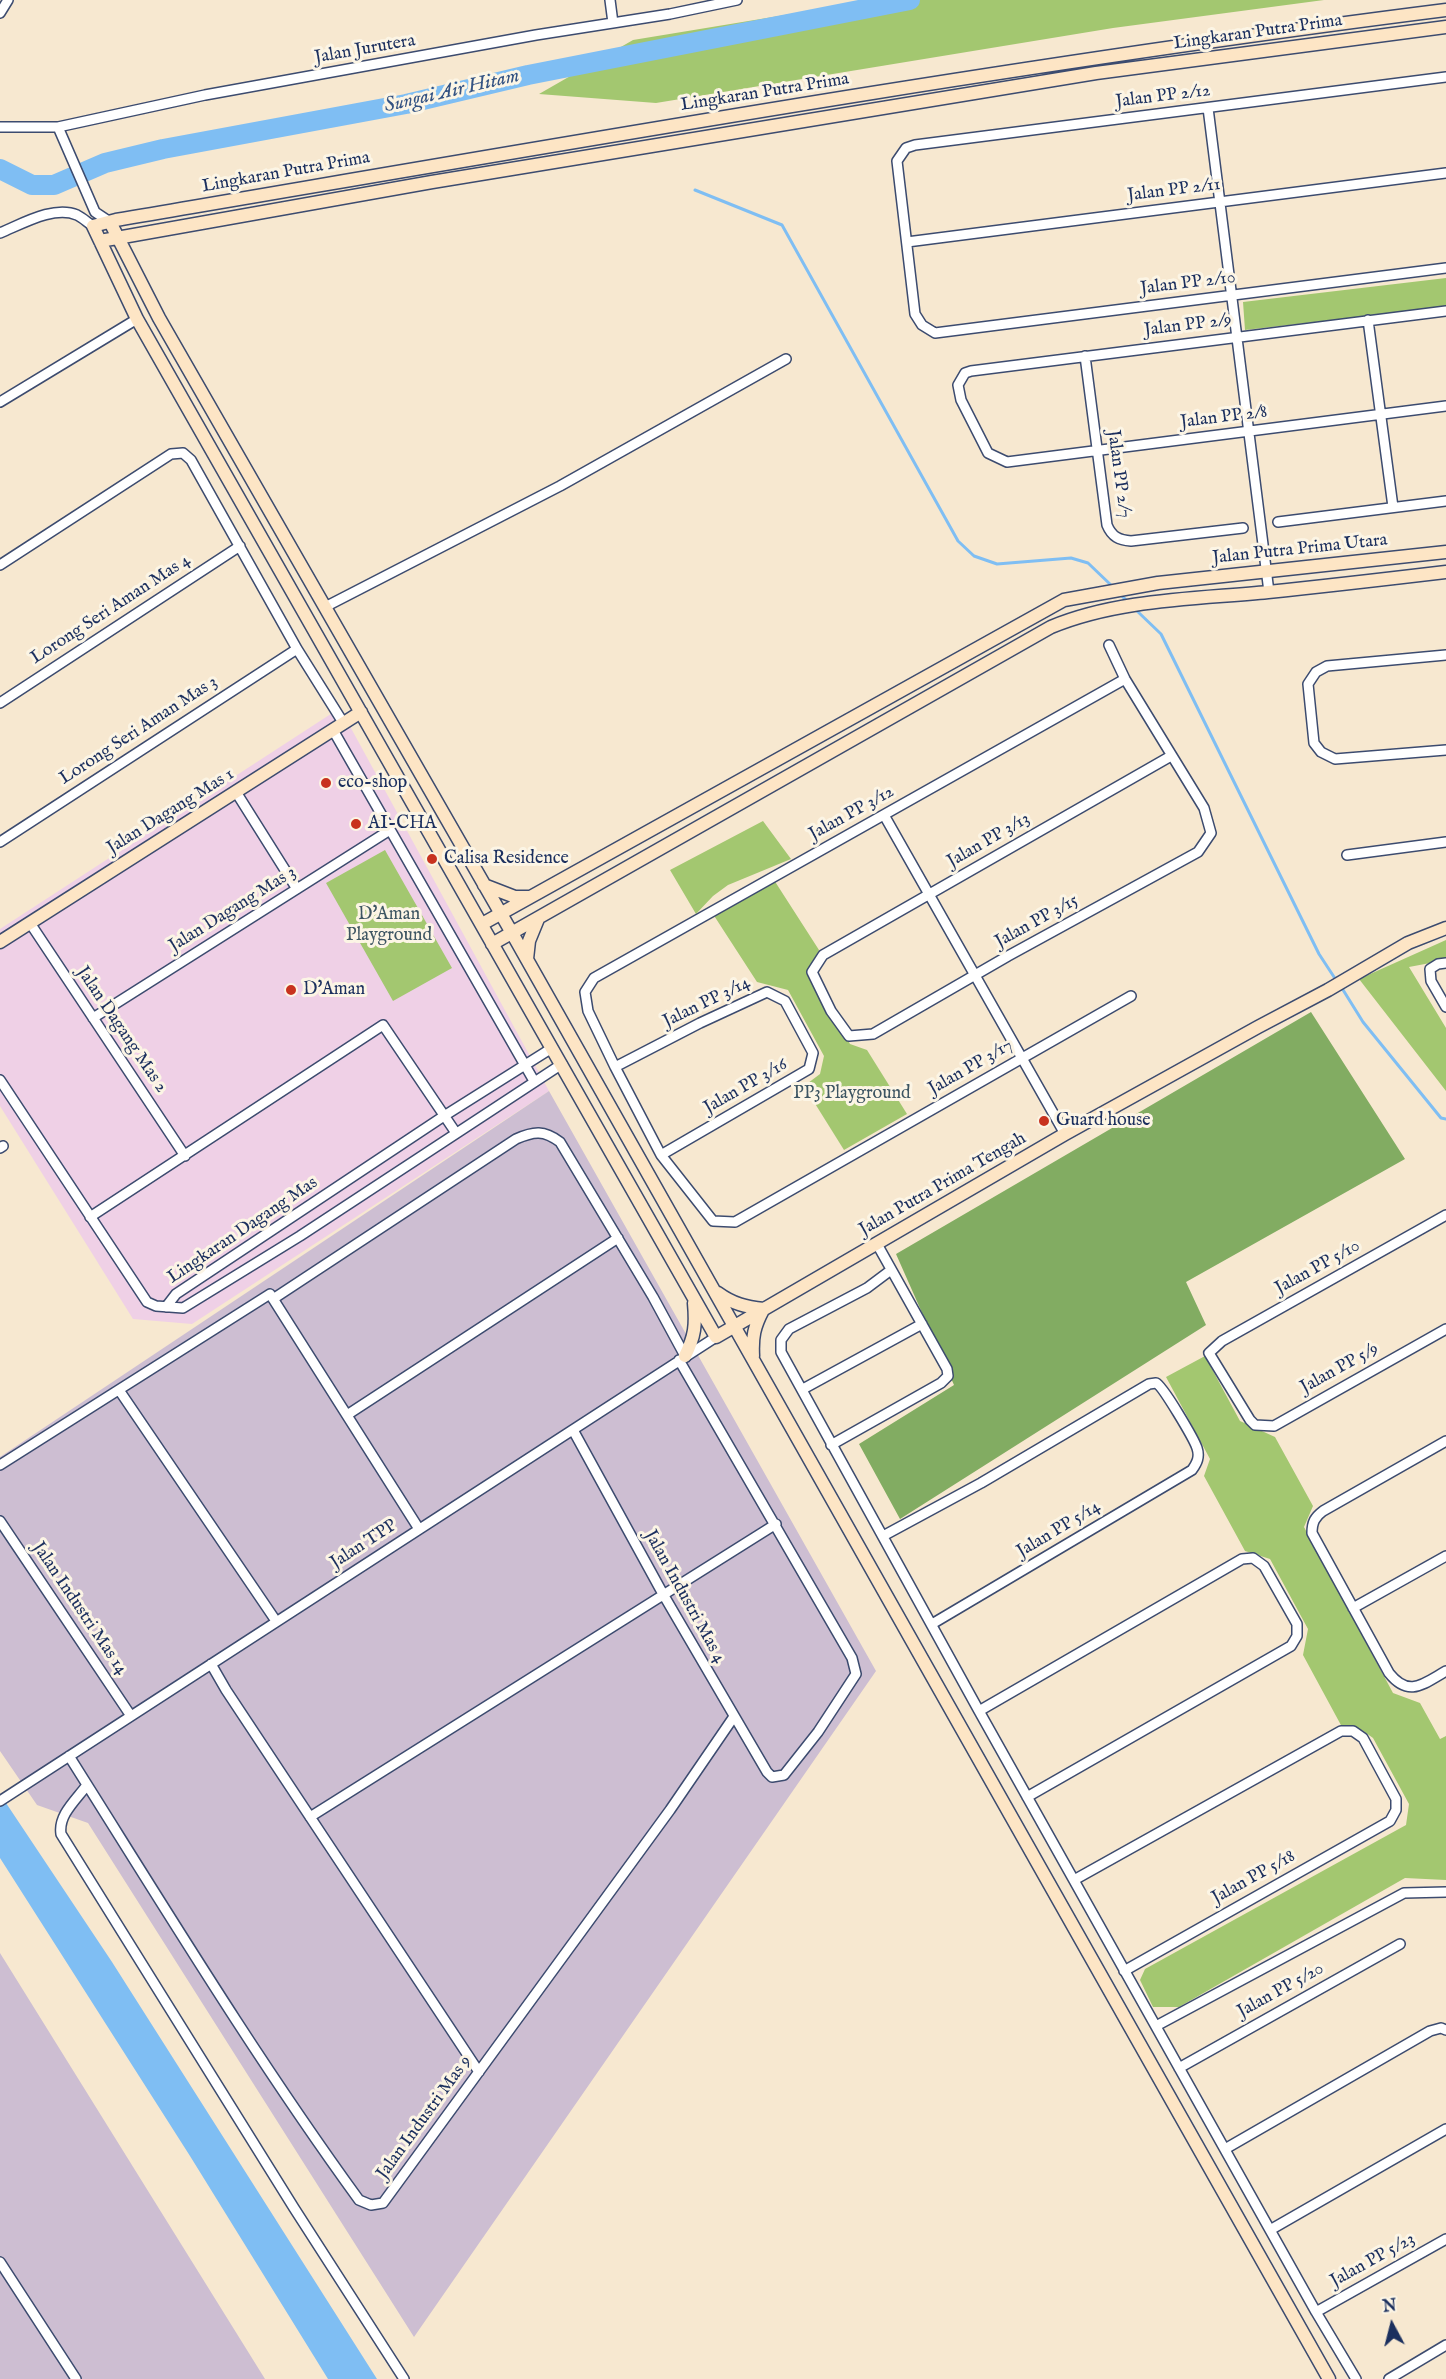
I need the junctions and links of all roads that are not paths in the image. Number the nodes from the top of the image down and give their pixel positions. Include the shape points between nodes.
1 (8, 0) edge
2 (610, 0) edge
3 (737, 0) edge
4 (1446, 10) edge
5 (0, 13) edge
6 (613, 23) junction
7 (1446, 27) edge
8 (1446, 77) edge
9 (1208, 108) junction
10 (0, 127) edge
11 (58, 127) junction
12 (1446, 173) edge
13 (1220, 202) junction
14 (95, 212) junction
15 (110, 222) junction
16 (93, 226) junction
17 (0, 233) edge
18 (117, 237) junction
19 (99, 242) junction
20 (907, 242) junction
21 (1446, 268) edge
22 (1232, 295) junction
23 (1446, 311) edge
24 (137, 319) junction
25 (1368, 320) junction
26 (1237, 336) junction
27 (1085, 356) junction
28 (786, 359) dead end
29 (0, 402) edge
30 (1446, 406) edge
31 (1380, 414) junction
32 (1249, 431) junction
33 (1098, 450) junction
34 (1007, 462) joint
35 (1446, 501) edge
36 (1393, 507) junction
37 (1278, 522) dead end
38 (1243, 528) dead end
39 (240, 546) junction
40 (1446, 552) edge
41 (0, 565) edge
42 (1446, 572) edge
43 (1267, 573) junction
44 (1269, 592) junction
45 (325, 607) junction
46 (1109, 645) dead end
47 (297, 649) junction
48 (1446, 655) edge
49 (1125, 679) junction
50 (0, 703) edge
51 (361, 712) junction
52 (338, 727) junction
53 (1446, 750) edge
54 (1171, 756) junction
55 (236, 792) junction
56 (884, 815) junction
57 (390, 830) junction
58 (0, 842) edge
59 (1446, 842) edge
60 (1347, 855) dead end
61 (484, 885) junction
62 (297, 889) junction
63 (929, 894) junction
64 (530, 897) junction
65 (500, 914) junction
66 (538, 918) junction
67 (30, 923) junction
68 (482, 924) junction
69 (1446, 928) edge
70 (512, 933) junction
71 (0, 942) edge
72 (492, 944) junction
73 (527, 961) junction
74 (1446, 963) edge
75 (975, 975) junction
76 (1131, 996) dead end
77 (1446, 1007) edge
78 (93, 1018) junction
79 (801, 1030) joint
80 (873, 1034) joint
81 (552, 1048) junction
82 (1022, 1058) junction
83 (562, 1064) junction
84 (525, 1065) junction
85 (615, 1067) junction
86 (0, 1080) edge
87 (534, 1081) junction
88 (444, 1116) junction
89 (456, 1133) junction
90 (1065, 1134) junction
91 (184, 1155) junction
92 (662, 1155) junction
93 (1446, 1215) edge
94 (90, 1217) junction
95 (618, 1238) junction
96 (877, 1244) junction
97 (891, 1270) junction
98 (714, 1291) junction
99 (273, 1299) junction
100 (694, 1300) junction
101 (166, 1306) junction
102 (764, 1309) junction
103 (922, 1324) junction
104 (734, 1326) junction
105 (1446, 1329) edge
106 (716, 1337) junction
107 (682, 1358) junction
108 (753, 1359) junction
109 (803, 1389) junction
110 (119, 1390) junction
111 (347, 1415) junction
112 (1250, 1420) joint
113 (573, 1430) junction
114 (1446, 1442) edge
115 (831, 1445) junction
116 (0, 1465) edge
117 (0, 1521) edge
118 (776, 1524) junction
119 (419, 1529) junction
120 (882, 1536) junction
121 (1446, 1556) edge
122 (663, 1594) junction
123 (1353, 1608) junction
124 (276, 1622) junction
125 (932, 1624) junction
126 (212, 1664) junction
127 (1446, 1671) edge
128 (979, 1711) junction
129 (131, 1716) junction
130 (733, 1718) junction
131 (69, 1756) junction
132 (87, 1785) junction
133 (1027, 1797) junction
134 (0, 1801) edge
135 (310, 1817) junction
136 (1074, 1880) junction
137 (1446, 1892) edge
138 (1400, 1944) dead end
139 (1124, 1971) junction
140 (1156, 2026) junction
141 (1446, 2030) edge
142 (1179, 2068) junction
143 (479, 2072) junction
144 (1446, 2128) edge
145 (1225, 2149) junction
146 (1270, 2230) junction
147 (1446, 2239) edge
148 (0, 2262) edge
149 (1316, 2312) junction
150 (1446, 2345) edge
151 (75, 2379) edge
152 (404, 2379) edge
153 (1329, 2379) edge
154 (1356, 2379) edge
155 (1389, 2379) edge

1 - 5 street
2 - 6 street
3 - 6 street, Jalan Jurutera
4 - 15 main road, Lingkaran Putra Prima via 1113,54
6 - 11 street, Jalan Jurutera via 205,95
7 - 18 main road, Lingkaran Putra Prima via 1096,73
8 - 9 street, Jalan PP 2/12
9 - 13 street
9 - 20 street, Jalan PP 2/12 via 906,148 897,161
10 - 11 street, Jalan Jurutera
11 - 14 street
12 - 13 street, Jalan PP 2/11
13 - 20 street, Jalan PP 2/11
13 - 22 street
14 - 15 street
14 - 16 street
15 - 16 main road, Lingkaran Putra Prima
15 - 18 main road
16 - 17 street via 76,215 60,212
16 - 19 main road
18 - 19 main road, Lingkaran Putra Prima
18 - 45 main road via 159,318
19 - 24 main road
20 - 22 street, Jalan PP 2/10 via 915,314 922,325 935,333
21 - 22 street, Jalan PP 2/10
22 - 26 street
23 - 25 street, Jalan PP 2/9
24 - 29 street
24 - 51 main road
25 - 26 street, Jalan PP 2/9
25 - 31 street
26 - 27 street, Jalan PP 2/9
26 - 32 street
27 - 33 street, Jalan PP 2/7
27 - 34 street, Jalan PP 2/9 via 965,373 958,385 961,400 988,453
28 - 45 street via 560,486
30 - 31 street, Jalan PP 2/8
31 - 32 street, Jalan PP 2/8
31 - 36 street
32 - 33 street, Jalan PP 2/8
32 - 43 street
33 - 34 street, Jalan PP 2/8
33 - 38 street, Jalan PP 2/7 via 1107,525 1111,534 1121,540
35 - 36 street
36 - 37 street
39 - 41 street via 191,460 183,453 171,454
39 - 47 street
39 - 50 street, Lorong Seri Aman Mas 4
40 - 43 main road, Jalan Putra Prima Utara
42 - 44 main road, Jalan Putra Prima Utara
43 - 44 street
43 - 64 main road, Jalan Putra Prima Utara via 1158,583 1064,600
44 - 66 main road, Jalan Putra Prima Utara via 1114,609 1051,627
45 - 61 main road
46 - 49 street
47 - 52 street
47 - 58 street, Lorong Seri Aman Mas 3
48 - 53 street via 1327,666 1316,672 1308,684 1314,743 1335,759
49 - 54 street
49 - 56 street, Jalan PP 3/12
51 - 52 main road, Jalan Dagang Mas 1
51 - 68 main road
52 - 55 main road, Jalan Dagang Mas 1
52 - 57 street
54 - 63 street, Jalan PP 3/13
54 - 75 street, Jalan PP 3/15 via 1204,808 1211,833 1198,852
55 - 62 street
55 - 67 main road, Jalan Dagang Mas 1
56 - 63 street
56 - 85 street, Jalan PP 3/12 via 594,978 585,992 588,1011
57 - 62 street, Jalan Dagang Mas 3
57 - 84 street
59 - 60 street
61 - 64 main road via 514,897
61 - 65 main road
62 - 78 street, Jalan Dagang Mas 3
63 - 75 street
63 - 80 street, Jalan PP 3/13 via 823,955 812,972 831,1011 849,1036
64 - 65 main road, Jalan Putra Prima Utara
65 - 68 main road, Jalan Putra Prima Utara
65 - 70 main road
66 - 70 main road, Jalan Putra Prima Utara
66 - 73 main road via 528,941
67 - 71 main road, Jalan Dagang Mas 1
67 - 78 street, Jalan Dagang Mas 2
68 - 72 main road
69 - 90 main road, Jalan Putra Prima Tengah via 1408,943
70 - 72 main road, Jalan Putra Prima Utara
70 - 73 main road
72 - 81 main road
73 - 98 main road
74 - 77 street via 1430,969 1431,981
75 - 80 street, Jalan PP 3/15
75 - 82 street
76 - 82 street, Jalan PP 3/17
78 - 91 street, Jalan Dagang Mas 2
79 - 85 street, Jalan PP 3/14 via 785,1001 767,992
79 - 92 street, Jalan PP 3/16 via 813,1053 809,1070
81 - 83 main road
81 - 84 street, Lingkaran Dagang Mas
82 - 90 street
82 - 92 street, Jalan PP 3/17 via 735,1222 712,1221
83 - 87 street, Lingkaran Dagang Mas
83 - 100 main road
84 - 87 street
84 - 88 street, Lingkaran Dagang Mas
85 - 92 street
86 - 94 street
87 - 89 street, Lingkaran Dagang Mas
88 - 89 street
88 - 91 street via 383,1025
88 - 101 street, Lingkaran Dagang Mas via 176,1294
89 - 101 street, Lingkaran Dagang Mas via 183,1308
90 - 96 main road, Jalan Putra Prima Tengah
91 - 94 street
93 - 112 street, Jalan PP 5/10 via 1222,1341 1209,1353
94 - 101 street via 147,1302
95 - 99 street via 560,1142 549,1133 532,1132
95 - 107 street via 653,1297
95 - 111 street
96 - 97 street
96 - 102 main road, Jalan Putra Prima Tengah
97 - 103 street
97 - 109 street via 867,1288 789,1329 781,1340 781,1352
98 - 102 main road via 742,1306
98 - 104 main road
99 - 110 street via 270,1294
99 - 111 street
100 - 106 main road
100 - 107 main road via 694,1338
102 - 104 main road, Jalan Putra Prima Tengah
102 - 108 main road via 754,1326
103 - 109 street
103 - 115 street via 948,1376
104 - 106 main road, Jalan Putra Prima Tengah
104 - 108 main road
105 - 112 street, Jalan PP 5/9 via 1274,1426 1255,1425
106 - 107 street, Jalan TPP
107 - 113 street, Jalan TPP
107 - 118 street
108 - 153 main road
109 - 115 street
110 - 116 street
110 - 124 street
111 - 119 street
113 - 119 street, Jalan TPP
113 - 122 street, Jalan Industri Mas 4
114 - 123 street via 1323,1511 1314,1520 1312,1533
115 - 120 street
117 - 129 street, Jalan Industri Mas 14
118 - 122 street
118 - 130 street, Jalan Industri Mas 4 via 852,1658 855,1674 818,1732 784,1775 772,1777 766,1772
119 - 124 street, Jalan TPP
120 - 125 street
120 - 125 street, Jalan PP 5/14 via 1149,1384 1156,1383 1165,1390 1198,1448 1198,1461 1192,1470
121 - 123 street
122 - 130 street, Jalan Industri Mas 4
122 - 135 street
123 - 127 street via 1389,1673 1402,1686 1418,1687
124 - 126 street, Jalan TPP
125 - 128 street
126 - 129 street, Jalan TPP
126 - 135 street
128 - 133 street
128 - 133 street via 1242,1559 1254,1558 1264,1566 1297,1624 1297,1636 1291,1646
129 - 131 street, Jalan TPP
130 - 143 street, Jalan Industri Mas 9
131 - 132 street, Jalan Industri Mas 9
131 - 134 street, Jalan TPP
132 - 143 street, Jalan Industri Mas 9 via 195,1957 359,2200 371,2205 383,2203
132 - 152 street via 64,1816 61,1834
133 - 136 street
135 - 143 street
136 - 139 street
136 - 139 street, Jalan PP 5/18 via 1341,1731 1353,1731 1363,1738 1396,1799 1390,1821
137 - 140 street via 1404,1893
138 - 142 street, Jalan PP 5/20
139 - 140 street
140 - 142 street
141 - 145 street via 1430,2031
142 - 145 street
144 - 146 street
145 - 146 street
146 - 149 street
147 - 149 street, Jalan PP 5/23
148 - 151 street
149 - 154 street
150 - 155 street

